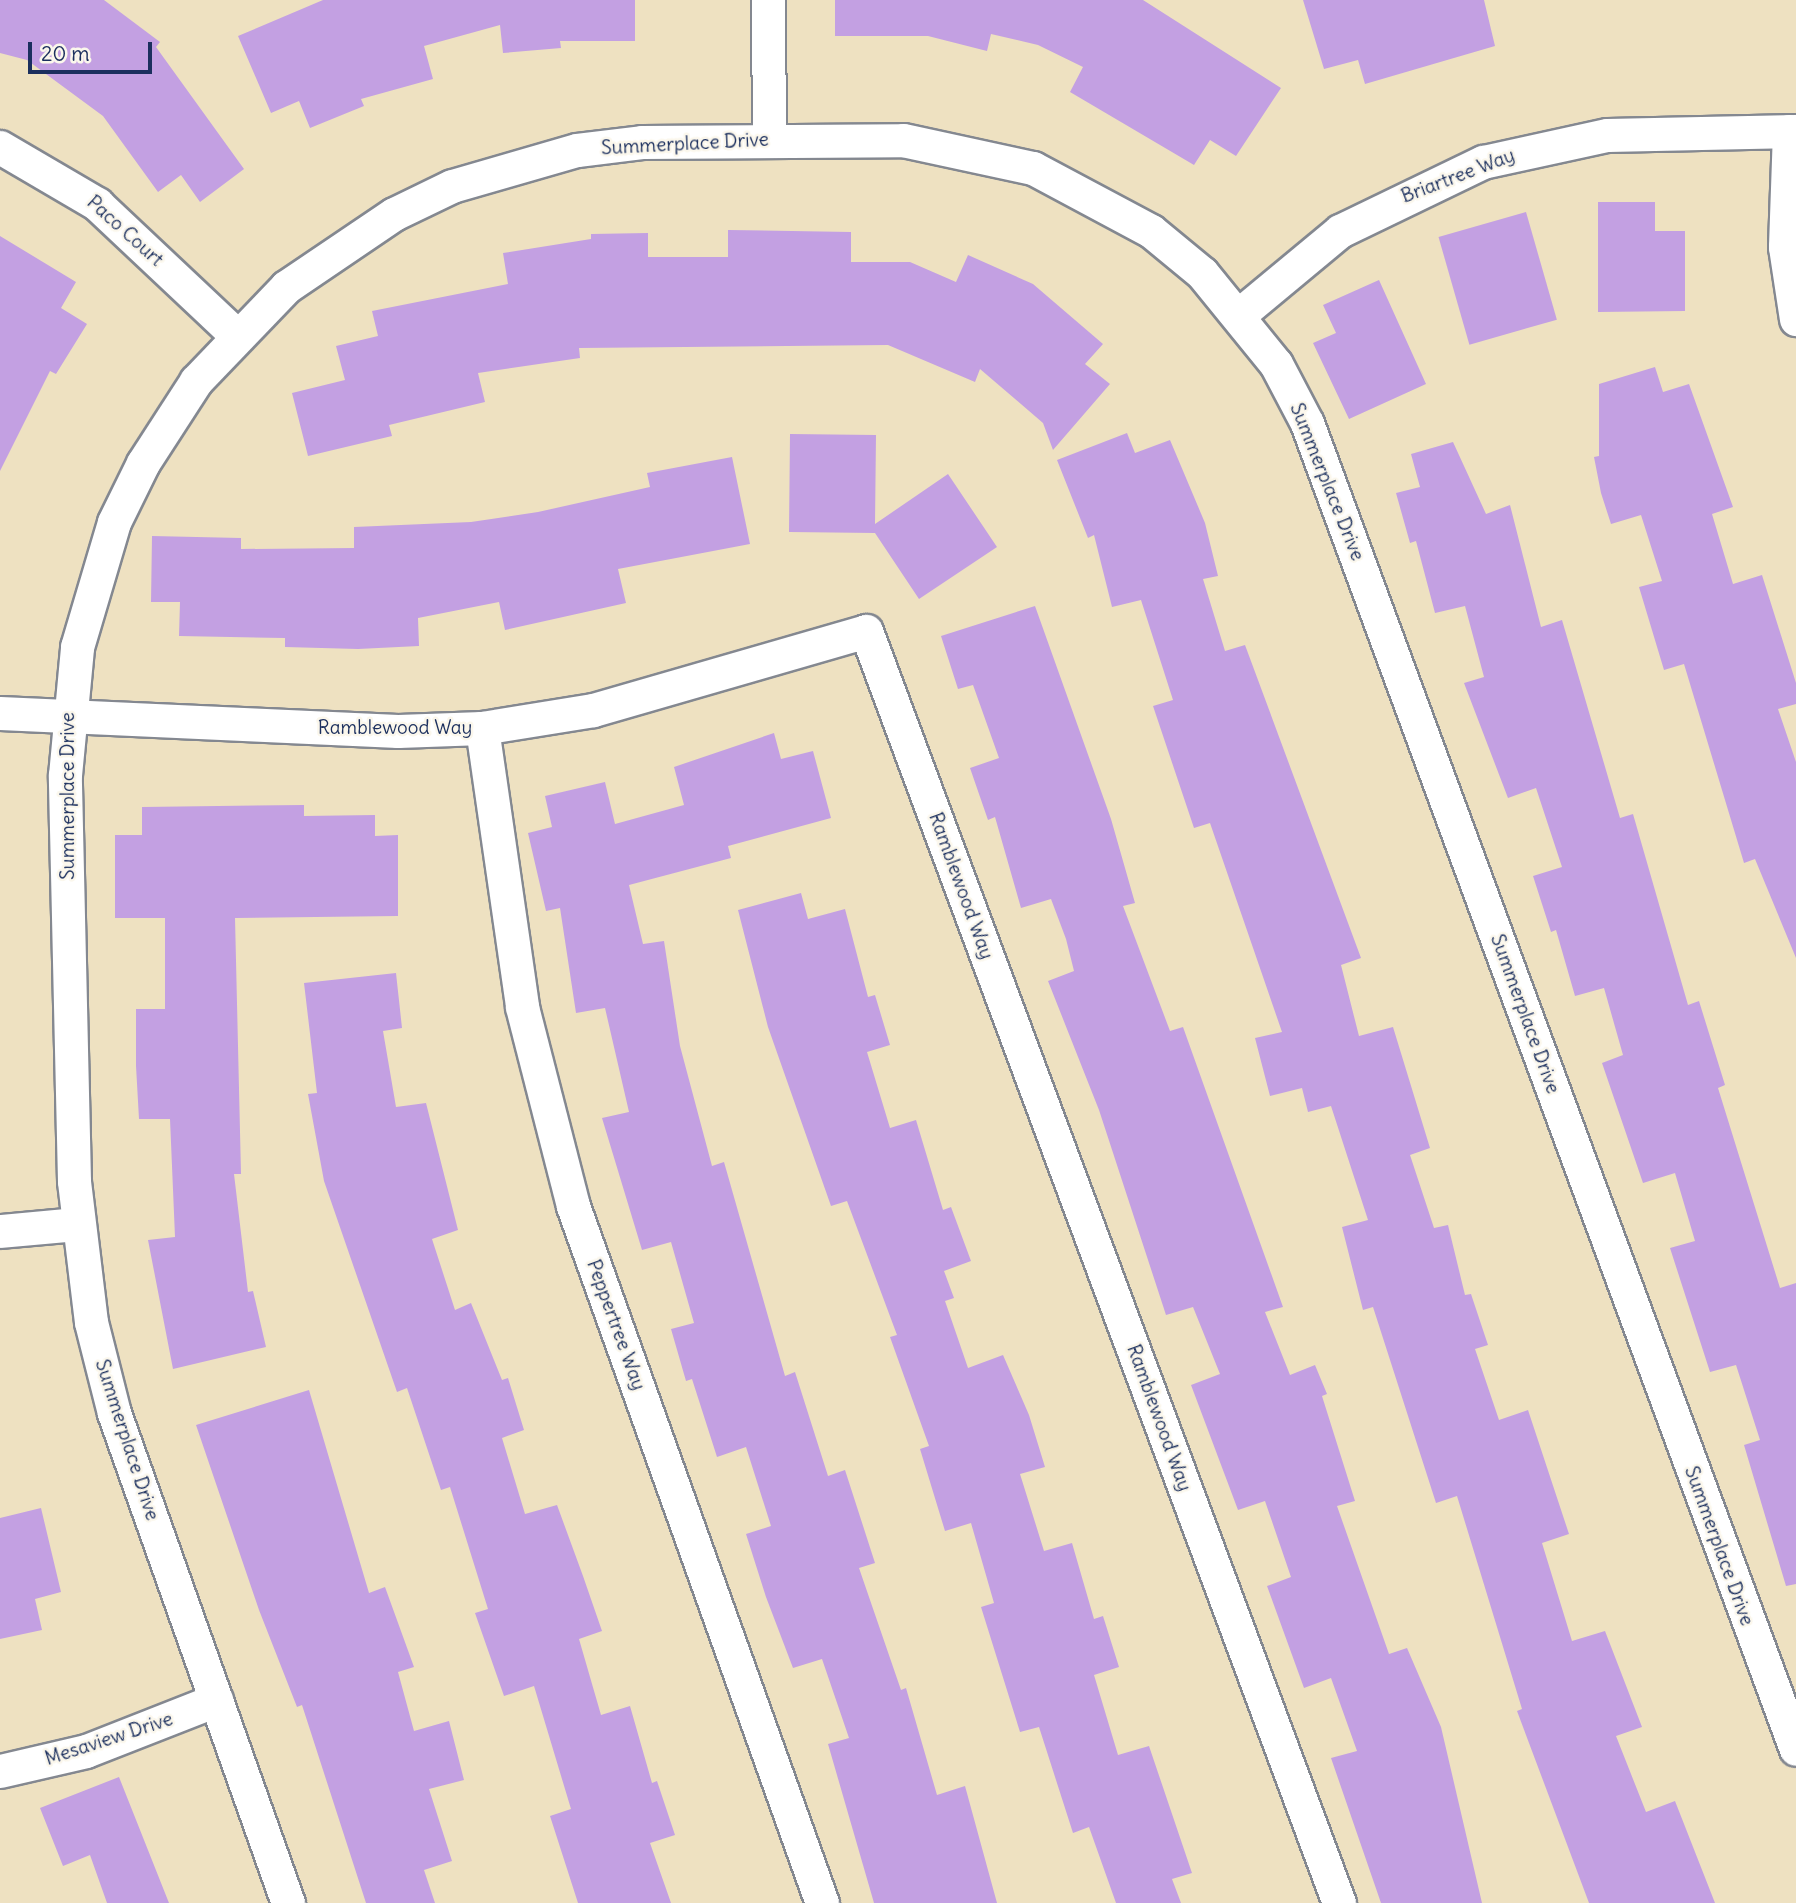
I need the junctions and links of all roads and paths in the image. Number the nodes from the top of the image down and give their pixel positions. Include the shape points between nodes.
1 (768, 0) edge
2 (1792, 131) edge
3 (769, 139) junction
4 (0, 146) edge
5 (1240, 314) junction
6 (1796, 319) edge
7 (236, 335) junction
8 (0, 713) edge
9 (67, 716) junction
10 (482, 728) junction
11 (77, 1224) junction
12 (0, 1231) edge
13 (1784, 1691) edge
14 (216, 1700) junction
15 (1796, 1749) edge
16 (0, 1771) edge
17 (288, 1903) edge
18 (822, 1903) edge
19 (1339, 1903) edge

1 - 3 street
2 - 5 street, Briartree Way via 1607,135 1483,162 1340,231
2 - 6 street via 1785,247
3 - 5 street, Summerplace Drive via 903,140 1034,168 1151,231
3 - 7 street, Summerplace Drive via 577,150 452,186 338,248
4 - 7 street, Paco Court via 97,204
5 - 13 street, Summerplace Drive via 1307,423
7 - 9 street, Summerplace Drive via 176,408 114,522 77,647
8 - 9 street, Ramblewood Way
9 - 10 street, Ramblewood Way via 398,732
9 - 11 street, Summerplace Drive
10 - 18 street, Peppertree Way via 522,1007 573,1206
10 - 19 street, Ramblewood Way via 593,710 866,631
11 - 12 street
11 - 14 street, Summerplace Drive via 91,1322 114,1413
13 - 15 street, Summerplace Drive
14 - 16 street, Mesaview Drive via 86,1751
14 - 17 street, Summerplace Drive

